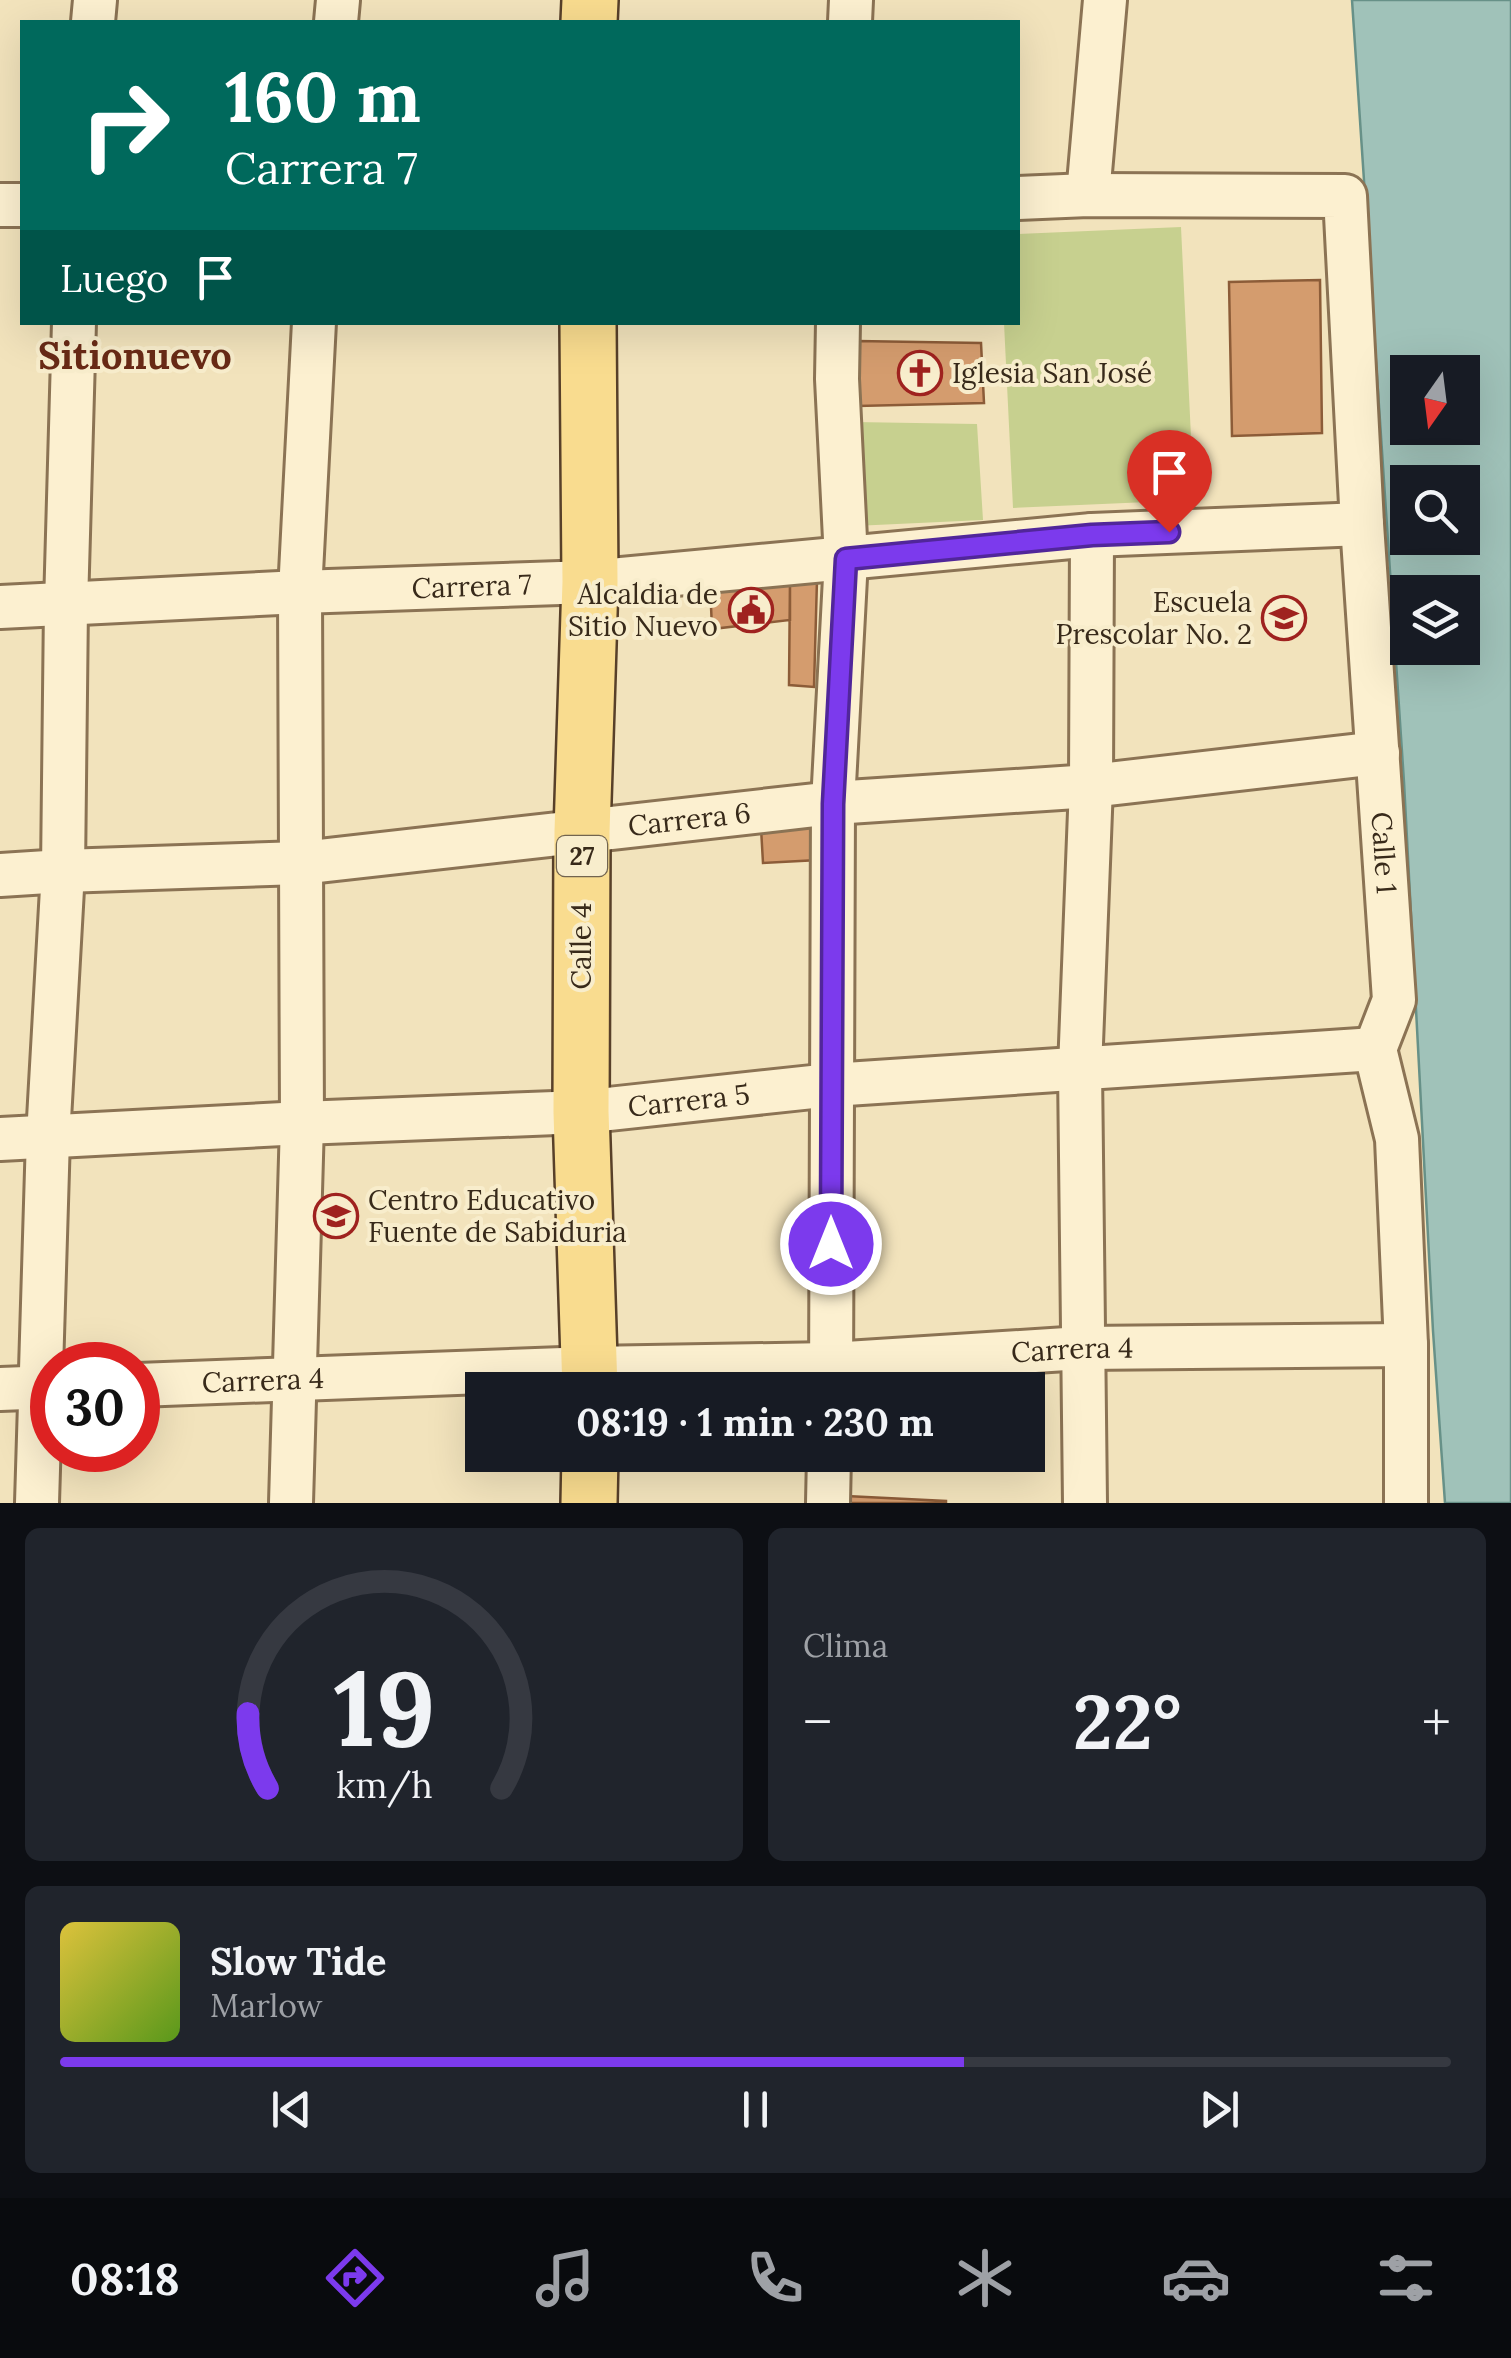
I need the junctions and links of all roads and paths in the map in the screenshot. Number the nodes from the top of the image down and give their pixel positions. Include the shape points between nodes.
1 (1105, 0) edge
2 (1088, 195) junction
3 (1020, 198) edge
4 (74, 325) edge
5 (314, 325) edge
6 (588, 325) edge
7 (838, 325) edge
8 (1362, 524) junction
9 (1092, 535) junction
10 (846, 559) junction
11 (590, 582) junction
12 (300, 592) junction
13 (66, 605) junction
14 (0, 607) edge
15 (1378, 753) junction
16 (1091, 786) junction
17 (833, 804) junction
18 (582, 832) junction
19 (300, 863) junction
20 (63, 871) junction
21 (0, 876) edge
22 (1375, 1049) junction
23 (1080, 1069) junction
24 (831, 1084) junction
25 (580, 1112) junction
26 (302, 1123) junction
27 (48, 1137) junction
28 (0, 1139) edge
29 (34, 1342) edge
30 (1406, 1346) junction
31 (1082, 1348) junction
32 (590, 1372) edge
33 (831, 1372) edge
34 (874, 1372) edge
35 (465, 1379) edge
36 (294, 1380) junction
37 (160, 1383) edge
38 (35, 1472) edge
39 (590, 1472) edge
40 (829, 1472) edge
41 (37, 1503) edge
42 (291, 1503) edge
43 (589, 1503) edge
44 (828, 1503) edge
45 (1084, 1503) edge
46 (1406, 1503) edge

1 - 2 street
2 - 3 street
2 - 8 street, Calle 1 via 1345,196
4 - 13 street
5 - 12 street
6 - 11 main road, Calle 4 / 27
7 - 10 street
8 - 9 street, Carrera 7
8 - 15 street, Calle 1
9 - 10 street, Carrera 7
9 - 16 street
10 - 11 street, Carrera 7
10 - 17 street
11 - 12 street, Carrera 7
11 - 18 main road, Calle 4 / 27
12 - 13 street, Carrera 7
12 - 19 street
13 - 14 street, Carrera 7
13 - 20 street
15 - 16 street, Carrera 6
15 - 22 street, Calle 1 via 1394,1000
16 - 17 street, Carrera 6
16 - 23 street
17 - 18 street, Carrera 6
17 - 24 street
18 - 19 street, Carrera 6
18 - 25 main road, Calle 4 / 27
19 - 20 street, Carrera 6
19 - 26 street
20 - 21 street, Carrera 6
20 - 27 street
22 - 23 street, Carrera 5
22 - 30 street via 1397,1139
23 - 24 street, Carrera 5
23 - 31 street
24 - 25 street, Carrera 5
24 - 33 street
25 - 26 street, Carrera 5
25 - 32 main road, Calle 4 / 27
26 - 27 street, Carrera 5
26 - 36 street
27 - 28 street, Carrera 5
27 - 29 street
30 - 31 street, Carrera 4
30 - 46 street
31 - 34 street, Carrera 4
31 - 45 street
35 - 36 street, Carrera 4
36 - 37 street, Carrera 4
36 - 42 street
38 - 41 street
39 - 43 main road
40 - 44 street

